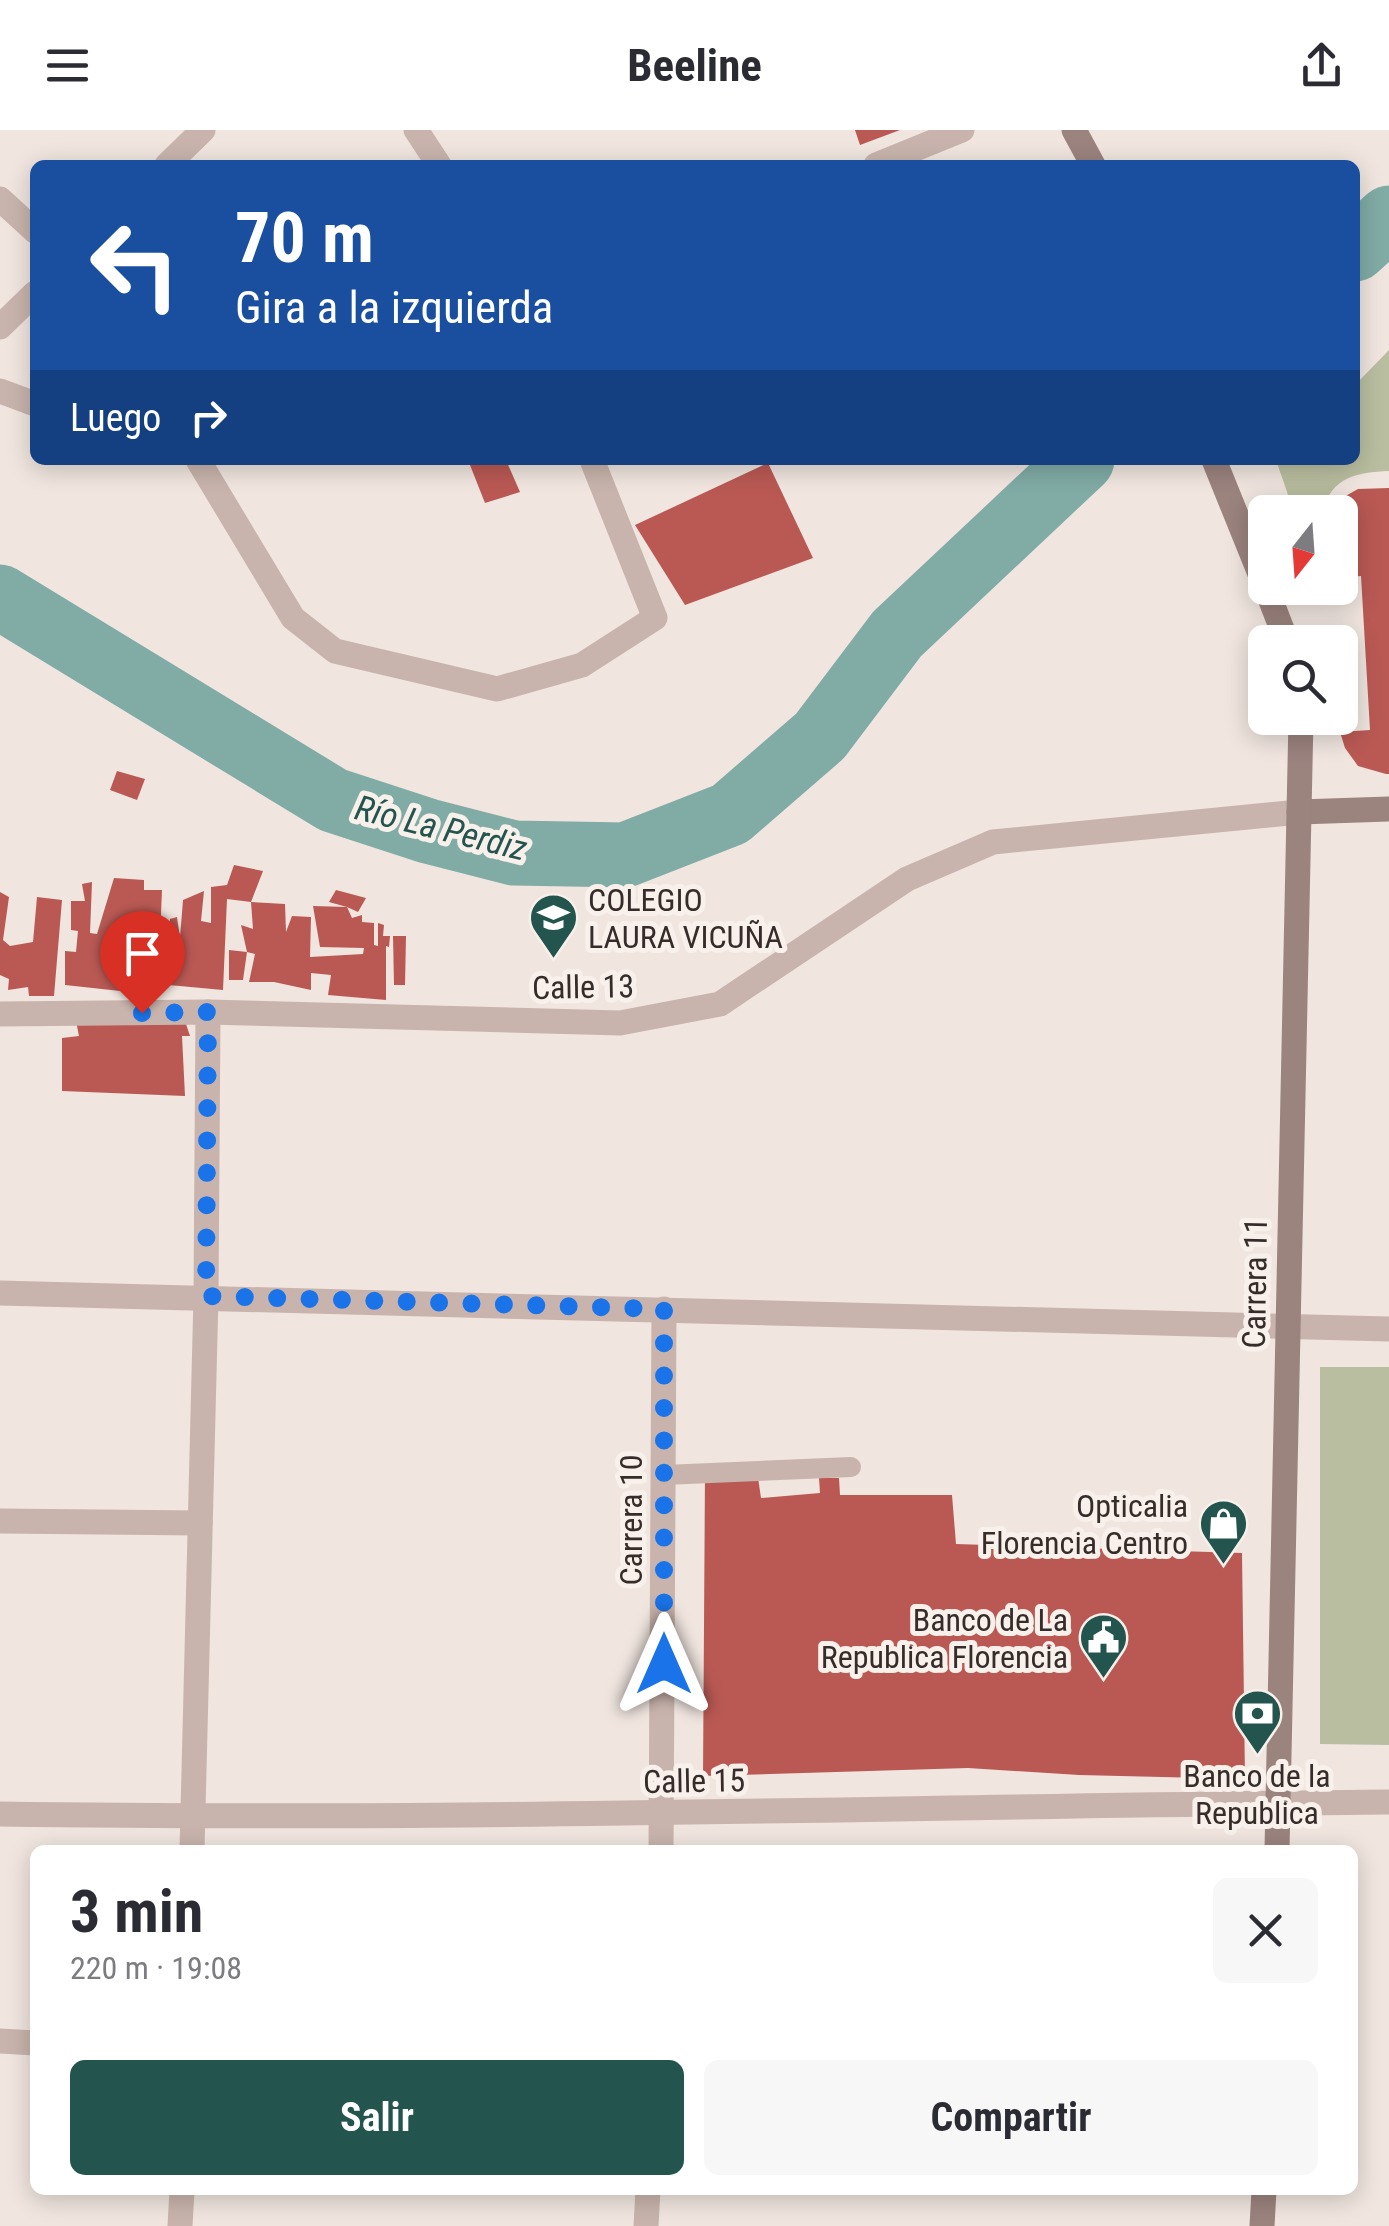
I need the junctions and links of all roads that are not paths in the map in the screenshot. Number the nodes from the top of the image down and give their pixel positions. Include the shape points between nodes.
1 (203, 130) edge
2 (416, 130) edge
3 (962, 130) edge
4 (1074, 130) edge
5 (172, 160) edge
6 (435, 160) edge
7 (888, 160) edge
8 (1090, 160) edge
9 (0, 200) edge
10 (30, 226) edge
11 (30, 297) edge
12 (0, 328) edge
13 (0, 391) edge
14 (30, 402) edge
15 (201, 465) edge
16 (594, 465) edge
17 (1216, 465) edge
18 (1248, 545) edge
19 (1301, 735) edge
20 (1389, 809) edge
21 (1299, 812) junction
22 (208, 1012) junction
23 (0, 1014) edge
24 (0, 1292) edge
25 (206, 1296) junction
26 (664, 1309) junction
27 (1286, 1326) junction
28 (1389, 1329) edge
29 (850, 1467) dead end
30 (664, 1476) junction
31 (0, 1521) edge
32 (200, 1523) junction
33 (1389, 1802) edge
34 (1279, 1803) junction
35 (0, 1814) edge
36 (663, 1815) junction
37 (192, 1817) junction
38 (192, 1845) edge
39 (662, 1845) edge
40 (1277, 1845) edge
41 (0, 2042) edge
42 (30, 2043) edge
43 (182, 2195) edge
44 (648, 2195) edge
45 (1264, 2195) edge
46 (180, 2226) edge
47 (646, 2226) edge
48 (1262, 2226) edge

1 - 5 street
2 - 6 street
3 - 7 street
4 - 8 main road
9 - 10 street
11 - 12 street
13 - 14 street
15 - 16 street via 293,618 335,652 497,690 582,665 655,618
17 - 18 main road
19 - 21 main road, Carrera 11
20 - 21 main road
21 - 22 street, Calle 13 via 993,842 907,879 720,1004 620,1024
21 - 27 main road, Carrera 11
22 - 23 street, Calle 13
22 - 25 street
24 - 25 street
25 - 26 street
25 - 32 street
26 - 27 street
26 - 30 street, Carrera 10
27 - 28 street
27 - 34 main road, Carrera 11
29 - 30 lane
30 - 36 street, Carrera 10
31 - 32 street
32 - 37 street
33 - 34 street, Calle 15
34 - 36 street, Calle 15
34 - 40 main road, Carrera 11
35 - 37 street, Calle 15
36 - 37 street, Calle 15
36 - 39 street, Carrera 10
37 - 38 street
41 - 42 street
43 - 46 street
44 - 47 street
45 - 48 main road

